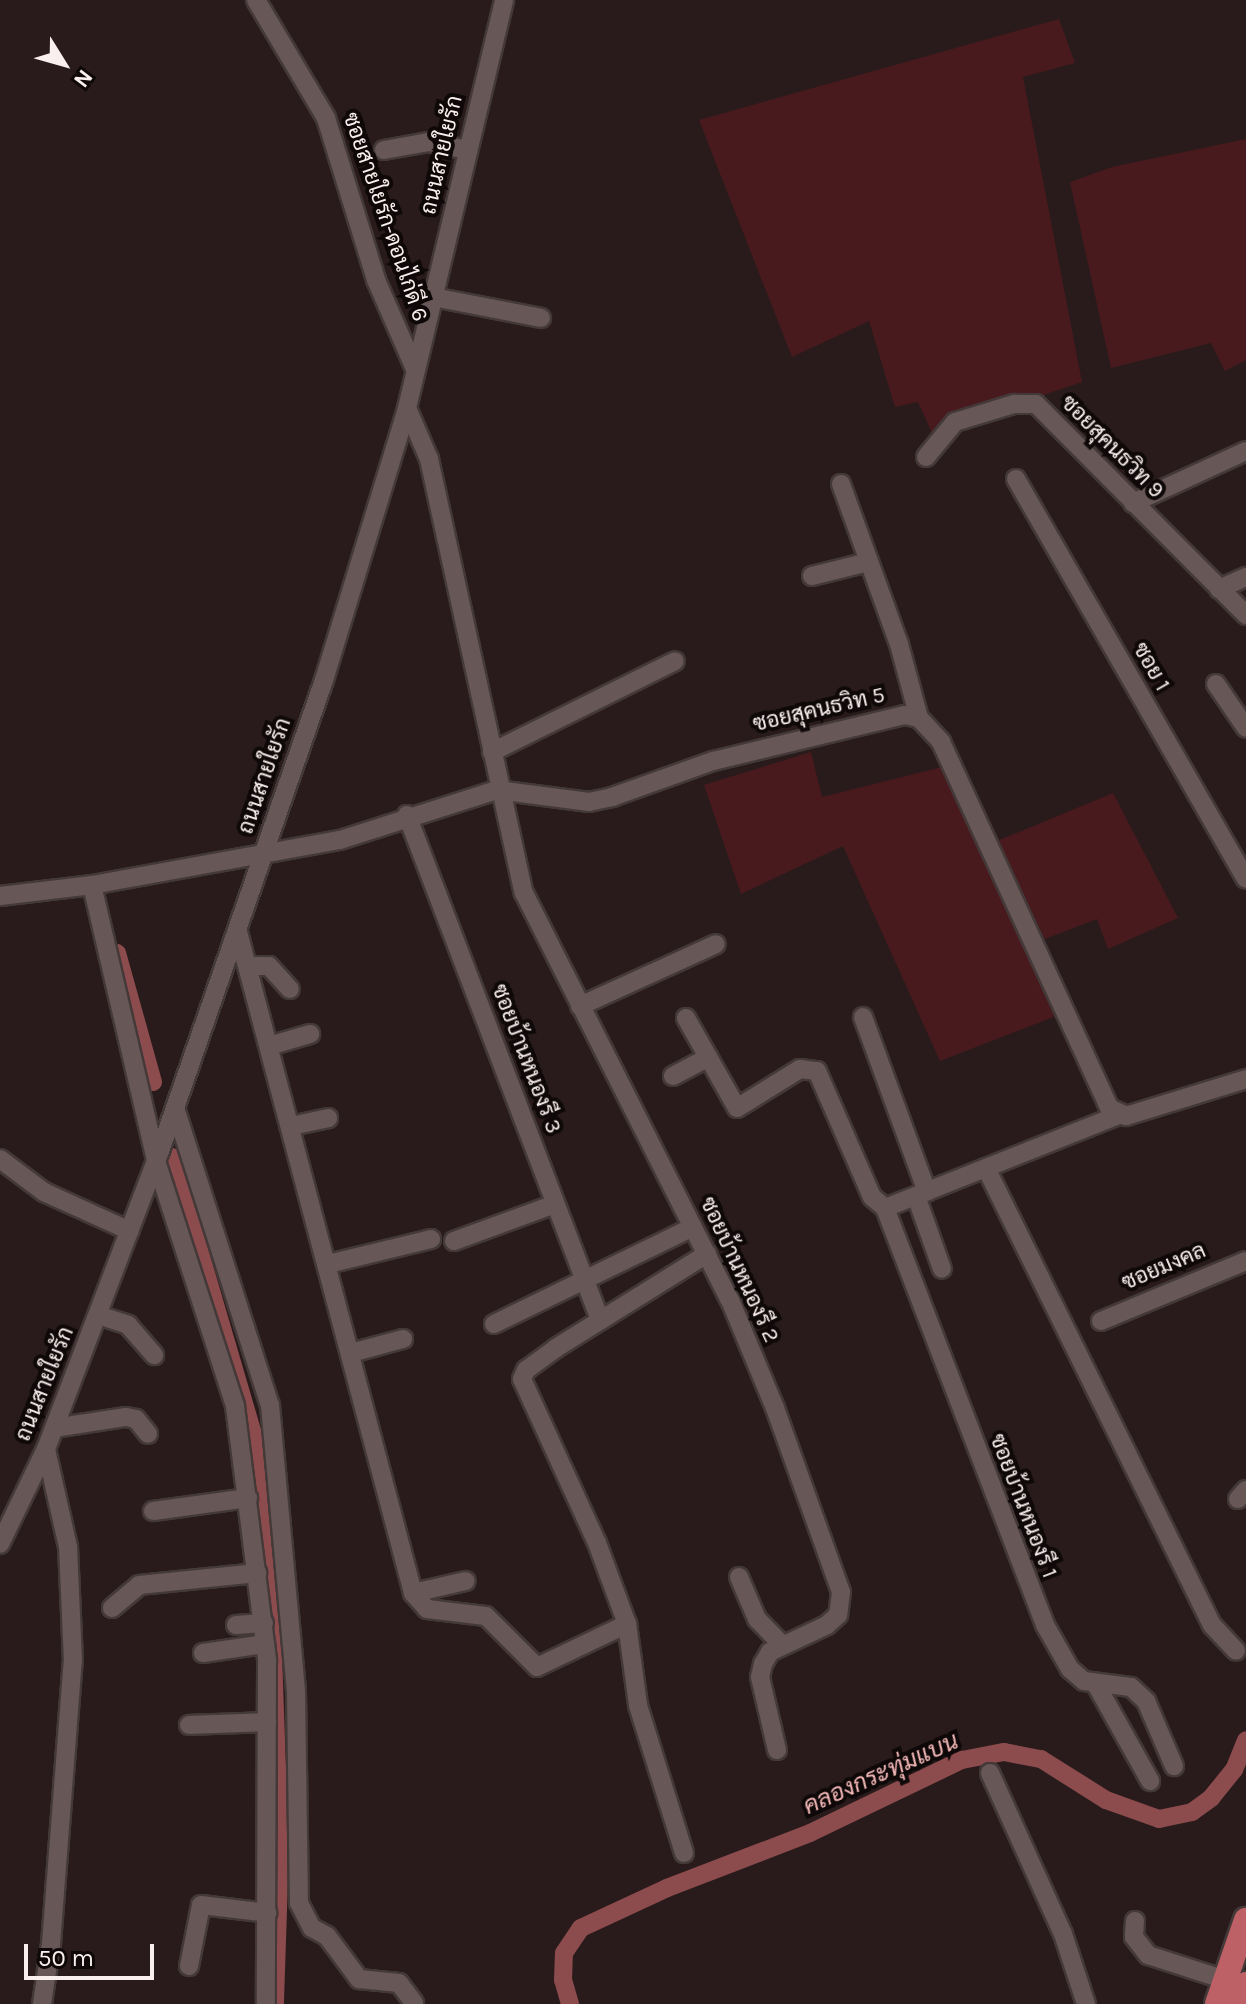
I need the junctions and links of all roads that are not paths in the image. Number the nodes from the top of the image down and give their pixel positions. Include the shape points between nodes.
1 (256, 0) edge
2 (504, 0) edge
3 (384, 150) dead end
4 (468, 150) junction
5 (433, 297) junction
6 (541, 318) dead end
7 (415, 369) junction
8 (407, 408) junction
9 (1246, 451) edge
10 (926, 457) dead end
11 (1016, 479) dead end
12 (841, 484) dead end
13 (1133, 503) junction
14 (868, 562) junction
15 (812, 576) dead end
16 (1246, 577) edge
17 (1219, 589) junction
18 (1246, 615) edge
19 (675, 661) dead end
20 (1216, 684) dead end
21 (919, 718) junction
22 (1246, 728) edge
23 (492, 752) junction
24 (497, 790) junction
25 (407, 815) junction
26 (263, 855) junction
27 (1246, 879) edge
28 (92, 885) junction
29 (0, 896) edge
30 (238, 932) junction
31 (716, 944) dead end
32 (248, 966) junction
33 (290, 989) dead end
34 (580, 1006) junction
35 (863, 1017) dead end
36 (686, 1018) dead end
37 (310, 1034) dead end
38 (269, 1046) junction
39 (708, 1057) junction
40 (673, 1076) dead end
41 (1246, 1079) edge
42 (175, 1107) junction
43 (1119, 1115) junction
44 (328, 1118) dead end
45 (291, 1126) junction
46 (0, 1159) edge
47 (156, 1161) junction
48 (986, 1168) junction
49 (922, 1194) junction
50 (555, 1204) junction
51 (885, 1208) junction
52 (693, 1227) junction
53 (130, 1231) junction
54 (431, 1239) dead end
55 (454, 1241) dead end
56 (707, 1254) junction
57 (1246, 1261) edge
58 (328, 1264) junction
59 (942, 1269) dead end
60 (586, 1278) junction
61 (98, 1315) junction
62 (600, 1320) junction
63 (1101, 1321) dead end
64 (494, 1324) dead end
65 (403, 1339) dead end
66 (351, 1353) junction
67 (154, 1355) dead end
68 (54, 1428) junction
69 (148, 1434) dead end
70 (46, 1449) junction
71 (248, 1498) junction
72 (153, 1511) dead end
73 (0, 1544) edge
74 (257, 1573) junction
75 (739, 1577) dead end
76 (466, 1581) dead end
77 (413, 1593) junction
78 (112, 1608) dead end
79 (264, 1623) junction
80 (627, 1624) junction
81 (236, 1625) dead end
82 (265, 1644) junction
83 (783, 1646) junction
84 (1236, 1651) dead end
85 (203, 1653) dead end
86 (1097, 1686) junction
87 (267, 1722) junction
88 (189, 1725) dead end
89 (777, 1750) dead end
90 (1174, 1766) dead end
91 (990, 1773) dead end
92 (1150, 1781) dead end
93 (684, 1853) dead end
94 (268, 1913) junction
95 (1246, 1920) edge
96 (1135, 1921) dead end
97 (189, 1966) dead end
98 (1236, 1982) edge
99 (414, 2003) edge
100 (42, 2004) edge
101 (266, 2004) edge
102 (1086, 2004) edge
103 (1217, 2004) edge
104 (1239, 2004) edge

1 - 7 street, ซอยสายใยรัก-ดอนไก่ดี 6 via 326,118 376,280
2 - 4 street, ถนนสายใยรัก
3 - 4 street via 440,142
4 - 5 street, ถนนสายใยรัก
5 - 6 street
5 - 7 street, ถนนสายใยรัก
7 - 8 street, ถนนสายใยรัก
8 - 23 street, ซอยบ้านหนองรี 2 via 429,459
8 - 26 street, ถนนสายใยรัก via 324,680
9 - 13 street
10 - 13 street, ซอยสุคนธวิท 9 via 955,422 1014,404 1036,404
11 - 27 street, ซอย 1
12 - 14 street
13 - 17 street, ซอยสุคนธวิท 9
14 - 15 street
14 - 21 street
16 - 17 street
17 - 18 street, ซอยสุคนธวิท 9
19 - 23 street
20 - 22 street
21 - 24 street, ซอยสุคนธวิท 5 via 904,715 744,752 589,802
21 - 43 street, ซอยสุคนธวิท 5 via 941,742 1109,1108
23 - 24 street, ซอยบ้านหนองรี 2
24 - 25 street, ซอยสุคนธวิท 5
24 - 34 street, ซอยบ้านหนองรี 2 via 524,893
25 - 26 street, ซอยสุคนธวิท 5 via 340,840
25 - 50 street, ซอยบ้านหนองรี 3
26 - 28 street, ซอยสุคนธวิท 5
26 - 30 street, ถนนสายใยรัก
28 - 29 street, ซอยสุคนธวิท 5
28 - 47 street
30 - 32 street
30 - 42 street, ถนนสายใยรัก
31 - 34 street
32 - 33 street via 269,966
32 - 38 street
34 - 52 street, ซอยบ้านหนองรี 2
35 - 49 street
36 - 39 street
37 - 38 street
38 - 45 street
39 - 40 street
39 - 51 street, ซอยบ้านหนองรี 1 via 737,1108 800,1069 817,1071 872,1197
41 - 43 street
42 - 47 street, ถนนสายใยรัก
42 - 99 street via 270,1405 296,1691 299,1903 312,1928 327,1936 359,1979 399,1983
43 - 48 street
44 - 45 street
45 - 58 street
46 - 53 street via 44,1192
47 - 53 street, ถนนสายใยรัก
47 - 71 street via 235,1406
48 - 49 street
48 - 84 street via 1212,1625
49 - 51 street
49 - 59 street
50 - 55 street
50 - 60 street, ซอยบ้านหนองรี 3
51 - 86 street, ซอยบ้านหนองรี 1 via 1045,1625 1070,1669
52 - 56 street, ซอยบ้านหนองรี 2
52 - 60 street
53 - 61 street, ถนนสายใยรัก
54 - 58 street
56 - 62 street
56 - 83 street, ซอยบ้านหนองรี 2 via 775,1408 841,1592 838,1615
57 - 63 street, ซอยมงคล
58 - 66 street
60 - 62 street, ซอยบ้านหนองรี 3
60 - 64 street
61 - 67 street via 128,1325
61 - 68 street, ถนนสายใยรัก
62 - 80 street via 532,1364 522,1379 597,1543
65 - 66 street
66 - 77 street
68 - 69 street via 126,1417 136,1419
68 - 70 street, ถนนสายใยรัก
70 - 73 street, ถนนสายใยรัก
70 - 100 street via 68,1547 73,1661
71 - 72 street
71 - 74 street
74 - 78 street via 139,1585
74 - 79 street
75 - 83 street via 757,1619
76 - 77 street
77 - 80 street via 427,1609 486,1616 537,1667
79 - 81 street
79 - 82 street
80 - 93 street via 638,1705
82 - 85 street
82 - 87 street
83 - 89 street, ซอยบ้านหนองรี 2 via 770,1652 760,1677
86 - 90 street via 1131,1687 1146,1701
86 - 92 street
87 - 88 street
87 - 94 street
91 - 102 street via 1063,1934
94 - 97 street via 201,1905
94 - 101 street
95 - 98 main road
96 - 98 street via 1134,1937 1148,1955
98 - 103 main road
98 - 104 main road

